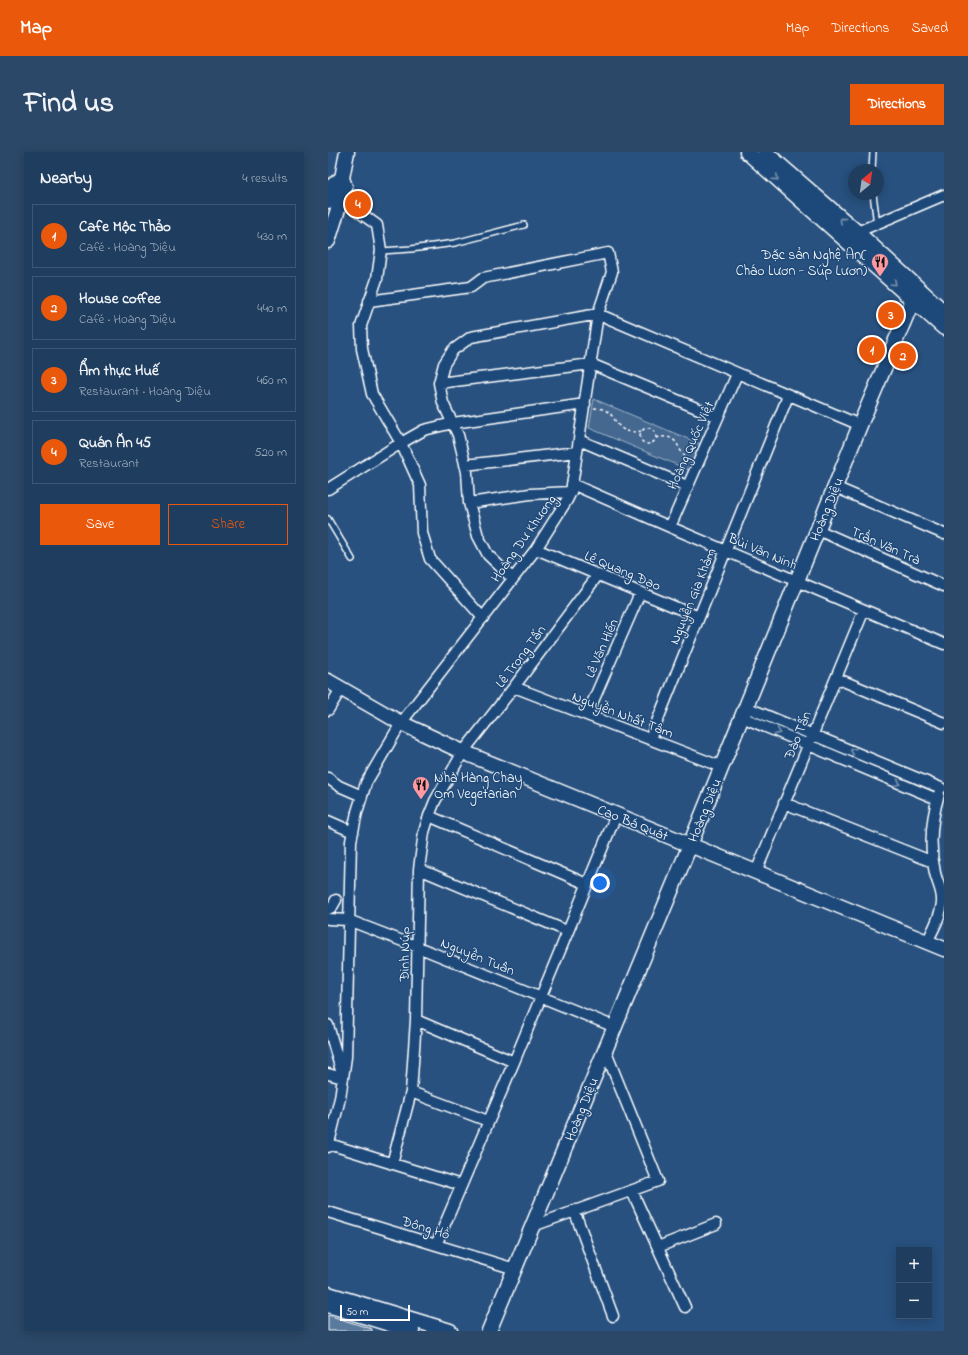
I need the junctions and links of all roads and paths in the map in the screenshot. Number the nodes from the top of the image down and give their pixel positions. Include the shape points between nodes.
1 (347, 152) edge
2 (747, 152) edge
3 (765, 152) edge
4 (873, 152) edge
5 (872, 164) edge
6 (944, 195) edge
7 (335, 200) edge
8 (874, 200) edge
9 (877, 224) junction
10 (524, 225) dead end
11 (853, 237) junction
12 (328, 241) edge
13 (381, 251) junction
14 (916, 294) junction
15 (369, 301) junction
16 (944, 312) edge
17 (598, 314) junction
18 (944, 328) edge
19 (591, 364) junction
20 (737, 374) junction
21 (439, 383) junction
22 (788, 396) junction
23 (584, 406) junction
24 (718, 417) junction
25 (453, 423) junction
26 (860, 425) junction
27 (641, 431) junction
28 (656, 438) junction
29 (579, 440) junction
30 (400, 442) junction
31 (577, 452) junction
32 (699, 460) junction
33 (465, 465) junction
34 (687, 486) junction
35 (835, 487) junction
36 (572, 488) junction
37 (328, 489) edge
38 (469, 503) junction
39 (328, 519) edge
40 (670, 527) junction
41 (818, 530) junction
42 (944, 534) edge
43 (536, 549) junction
44 (726, 550) junction
45 (352, 559) dead end
46 (598, 575) junction
47 (513, 579) junction
48 (797, 581) junction
49 (944, 586) edge
50 (640, 593) junction
51 (864, 610) junction
52 (699, 617) junction
53 (483, 618) junction
54 (944, 644) edge
55 (836, 678) junction
56 (328, 681) edge
57 (514, 687) junction
58 (341, 689) junction
59 (328, 710) edge
60 (744, 712) junction
61 (587, 715) junction
62 (401, 723) junction
63 (944, 723) edge
64 (812, 734) junction
65 (650, 739) junction
66 (808, 745) junction
67 (463, 752) junction
68 (722, 767) junction
69 (328, 778) edge
70 (943, 785) edge
71 (362, 796) junction
72 (937, 799) junction
73 (784, 803) junction
74 (616, 815) junction
75 (429, 816) junction
76 (328, 821) edge
77 (353, 832) junction
78 (690, 845) junction
79 (933, 862) junction
80 (419, 869) junction
81 (756, 872) junction
82 (587, 884) junction
83 (336, 900) dead end
84 (328, 909) edge
85 (328, 920) edge
86 (348, 920) junction
87 (567, 931) junction
88 (927, 942) junction
89 (418, 947) junction
90 (944, 949) edge
91 (540, 997) junction
92 (416, 1020) junction
93 (328, 1025) edge
94 (615, 1027) junction
95 (606, 1050) junction
96 (514, 1062) junction
97 (328, 1074) edge
98 (343, 1078) junction
99 (411, 1092) junction
100 (488, 1120) junction
101 (328, 1146) edge
102 (392, 1164) junction
103 (461, 1185) junction
104 (632, 1191) junction
105 (574, 1210) junction
106 (328, 1212) edge
107 (716, 1224) dead end
108 (533, 1226) junction
109 (436, 1245) junction
110 (658, 1247) junction
111 (515, 1269) junction
112 (328, 1294) edge
113 (328, 1306) edge
114 (685, 1307) dead end
115 (613, 1316) dead end
116 (412, 1331) edge
117 (450, 1331) edge
118 (489, 1331) edge

1 - 7 street via 342,178 333,184
2 -> 11 street
11 -> 3 street
4 - 5 lane
6 - 9 street
7 - 12 street
7 - 13 street via 377,225
8 - 9 lane
9 - 11 street
10 - 13 lane via 455,243
11 - 14 street
13 - 15 street via 377,279
14 - 16 street
14 - 18 street
14 - 26 street, Hoàng Diệu
15 - 17 street, Hoàng Dư Khương via 471,287 482,278 608,253 612,272
15 - 30 street via 360,326 367,372 372,394
17 - 19 street, Hoàng Dư Khương
17 - 20 street
17 - 21 street via 471,337 453,350 444,364
19 - 21 street
19 - 23 street, Hoàng Dư Khương
19 - 24 street
20 - 22 street
20 - 24 street, Hoàng Quốc Việt
21 - 25 street via 443,403
22 - 26 street
22 - 44 street, Nguyễn Gia Khảm
23 - 25 street
23 - 27 path via 609,411 623,430 630,433
23 - 29 street, Hoàng Dư Khương
24 - 32 street, Hoàng Quốc Việt
25 - 30 street via 424,430
25 - 33 street
26 - 35 street, Hoàng Diệu
27 - 28 path via 652,428 656,432
27 - 28 path via 640,438 645,444 651,444
28 - 32 path via 671,439 678,444 687,459
29 - 31 street, Hoàng Dư Khương
29 - 34 street
30 - 37 street
30 - 53 street via 420,485 422,533 430,559
31 - 33 street
31 - 36 street, Hoàng Dư Khương
32 - 34 street, Hoàng Quốc Việt
33 - 38 street
34 - 40 street, Hoàng Quốc Việt
35 - 41 street, Hoàng Diệu
35 - 42 street
36 - 38 street
36 - 40 street, Bùi Văn Ninh
36 - 43 street, Hoàng Dư Khương via 568,500
38 - 47 street via 478,536 488,555
39 - 45 lane
40 - 44 street, Bùi Văn Ninh
41 - 48 street, Hoàng Diệu
41 - 49 street, Trần Văn Trà
43 - 46 street, Lê Quang Đạo
43 - 47 street, Hoàng Dư Khương
44 - 48 street, Bùi Văn Ninh
44 - 52 street, Nguyễn Gia Khảm
46 - 50 street, Lê Quang Đạo
46 - 57 street, Lê Trọng Tấn
47 - 53 street, Hoàng Dư Khương
48 - 51 street, Bùi Văn Ninh
48 - 60 street, Hoàng Diệu
50 - 52 street, Lê Quang Đạo
50 - 61 street, Lê Văn Hiến
51 - 54 street, Bùi Văn Ninh
51 - 55 street, Đào Tấn
52 - 65 street, Nguyễn Gia Khảm
53 - 62 street, Hoàng Dư Khương
55 - 63 street
55 - 64 street, Đào Tấn
56 - 58 street, Cao Bá Quát
57 - 61 street, Nguyễn Nhất Tâm
57 - 67 street, Lê Trọng Tấn
58 - 59 street
58 - 62 street, Cao Bá Quát
60 - 64 street
60 -> 66 street
60 - 68 street, Hoàng Diệu
61 - 65 street, Nguyễn Nhất Tâm
62 - 67 street, Cao Bá Quát
62 - 71 street, Hoàng Dư Khương via 366,783
64 - 66 street, Đào Tấn
70 -> 64 street
65 - 68 street, Nguyễn Nhất Tâm
66 -> 72 street
66 - 73 street, Đào Tấn
67 - 74 street, Cao Bá Quát
67 - 75 street, Đinh Núp
68 - 78 street, Hoàng Diệu
69 - 71 street
70 - 72 street
71 - 77 street, Hoàng Dư Khương
72 - 79 street via 931,842
73 - 79 street
73 - 81 street, Đào Tấn
74 - 78 street, Cao Bá Quát
74 - 82 street
75 - 80 street, Đinh Núp
75 - 82 street
76 - 77 street
77 - 86 street, Hoàng Dư Khương
78 - 81 street, Cao Bá Quát
78 - 94 street, Hoàng Diệu
79 - 88 street via 943,900 942,909
80 - 87 street
80 - 89 street, Đinh Núp
81 - 88 street, Cao Bá Quát
82 - 87 street
83 - 84 street
85 - 86 street, Nguyễn Tuân
86 - 89 street, Nguyễn Tuân
86 - 98 street, Hoàng Dư Khương via 346,1057
87 - 91 street
88 - 90 street, Cao Bá Quát
89 - 91 street, Nguyễn Tuân
89 - 92 street, Đinh Núp
91 - 94 street, Nguyễn Tuân
91 - 96 street
92 - 96 street
92 - 99 street, Đinh Núp
93 - 98 street
94 - 95 street, Hoàng Diệu
95 - 104 street via 658,1181
95 - 108 street, Hoàng Diệu
96 - 100 street
97 - 98 street
98 - 101 street, Hoàng Dư Khương
99 - 100 street
99 - 102 street, Đinh Núp
100 - 103 street
101 - 102 street
102 - 103 street
103 - 109 street
104 - 105 street
104 - 110 street
105 - 108 street
105 - 115 street
106 - 109 street, Đông Hồ
107 - 110 street
108 - 111 street, Hoàng Diệu
109 - 111 street, Đông Hồ
110 - 114 street
111 - 118 street, Hoàng Diệu
112 - 117 street
113 - 116 street

